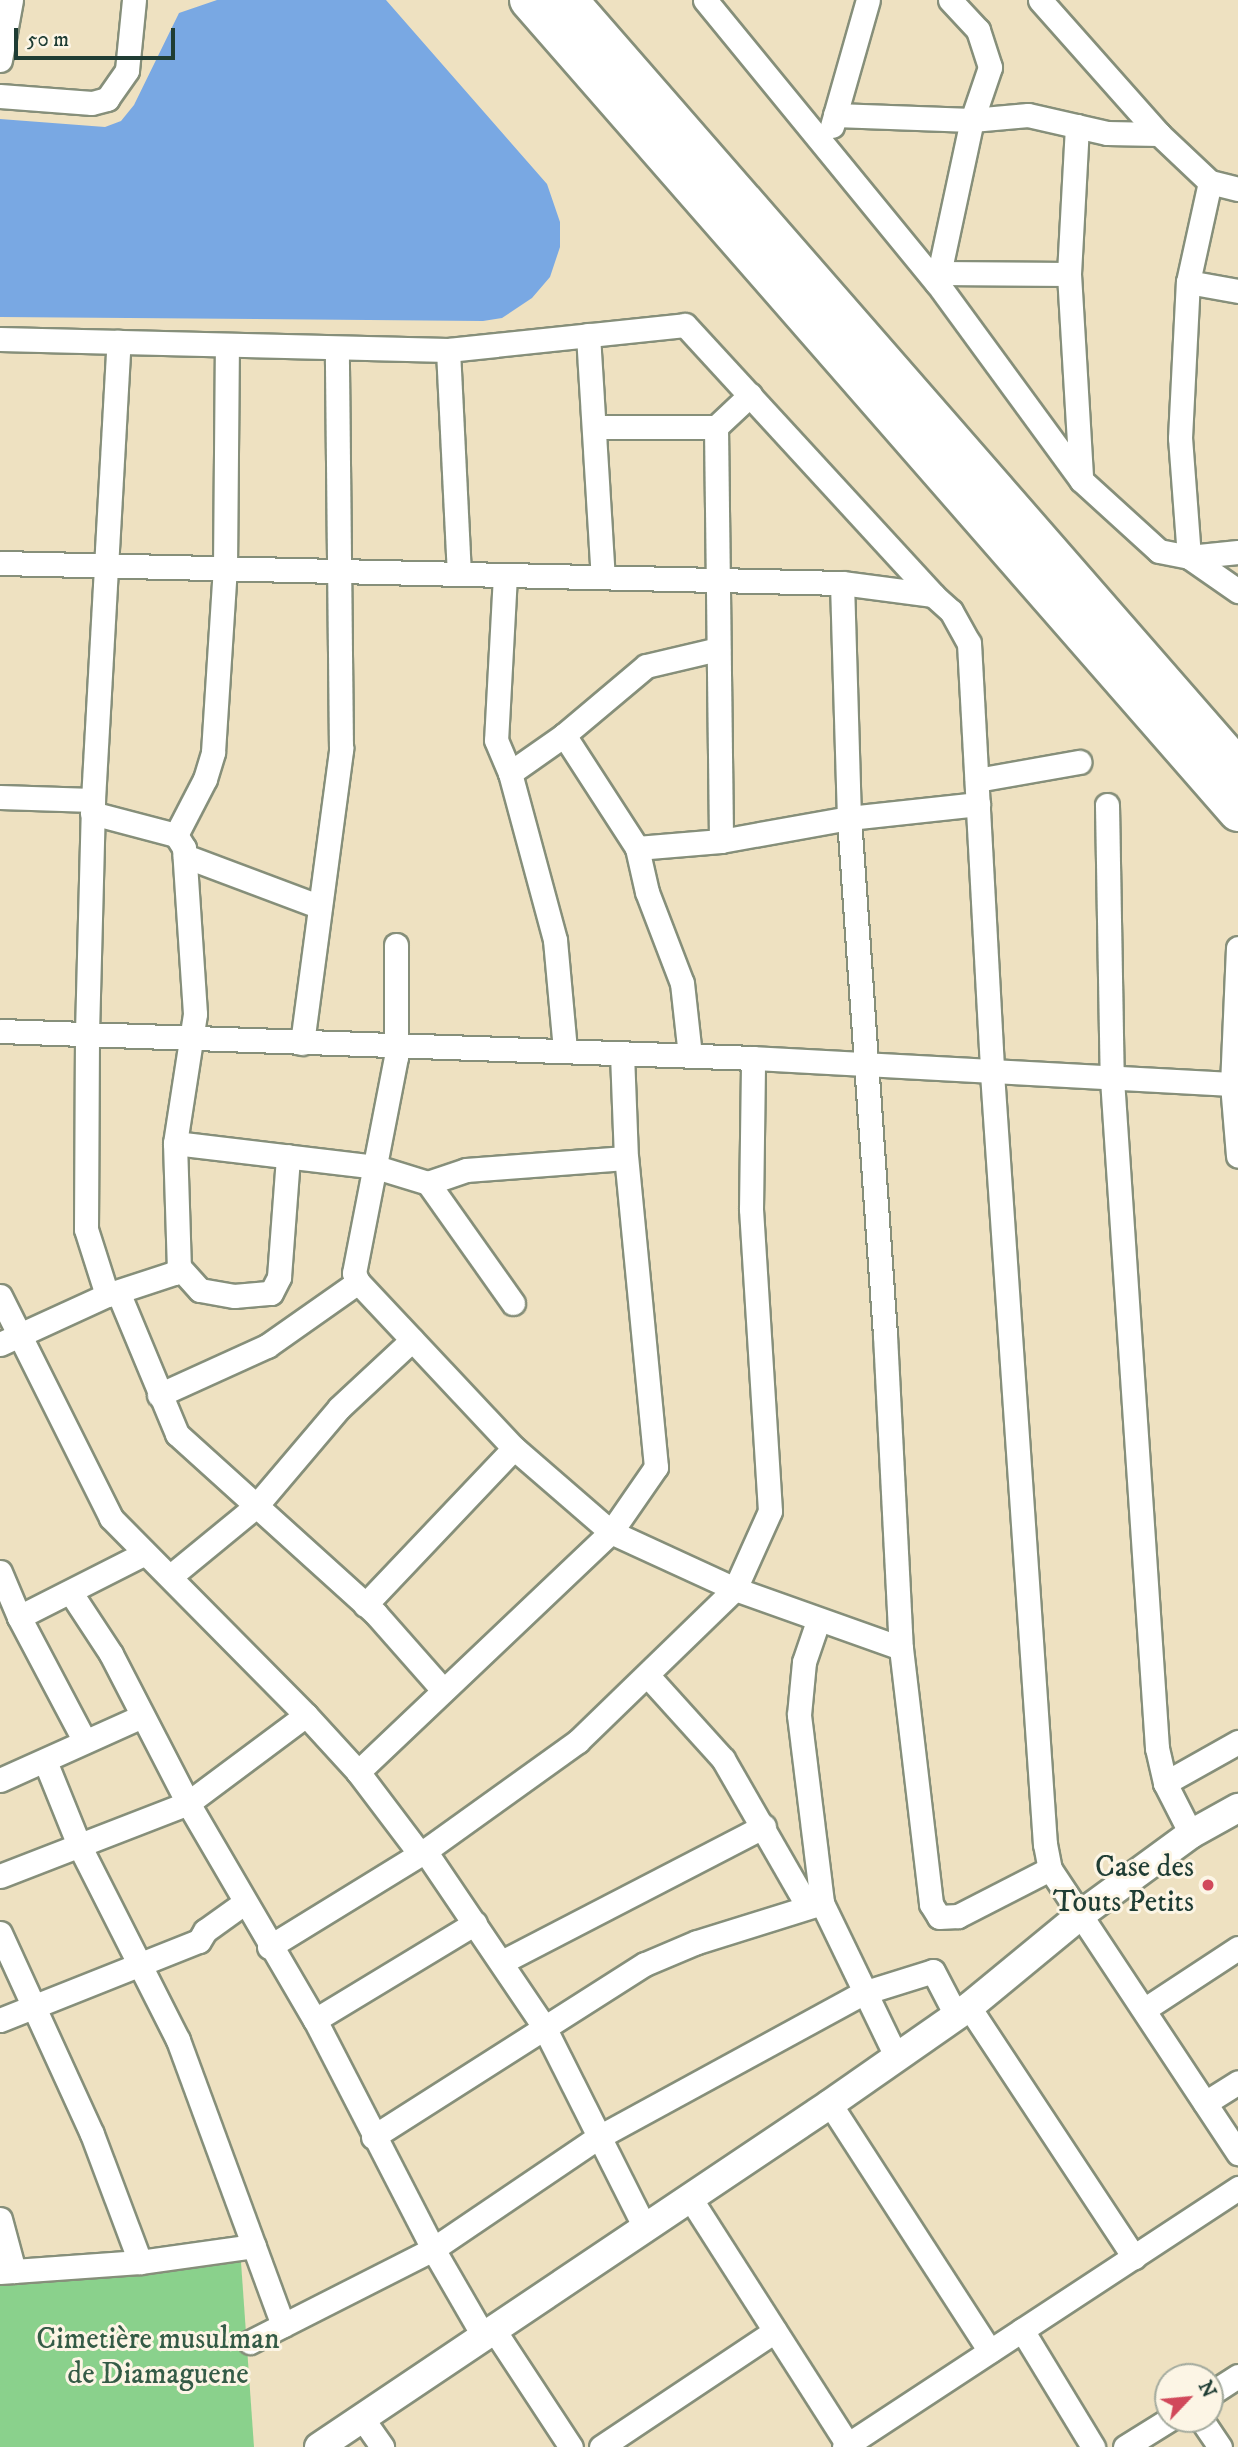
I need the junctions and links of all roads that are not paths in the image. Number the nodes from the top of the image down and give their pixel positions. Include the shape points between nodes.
1 (11, 0) edge
2 (134, 0) edge
3 (529, 0) edge
4 (568, 0) edge
5 (705, 0) edge
6 (868, 0) edge
7 (950, 0) edge
8 (1040, 0) edge
9 (0, 60) edge
10 (0, 96) edge
11 (835, 114) junction
12 (972, 120) junction
13 (1076, 126) junction
14 (1159, 134) junction
15 (828, 146) junction
16 (1210, 182) junction
17 (1238, 189) edge
18 (1069, 274) junction
19 (938, 278) junction
20 (1188, 282) junction
21 (1238, 291) edge
22 (588, 335) junction
23 (0, 339) edge
24 (119, 342) junction
25 (227, 345) junction
26 (337, 348) junction
27 (448, 351) junction
28 (750, 395) junction
29 (594, 427) junction
30 (716, 427) junction
31 (1081, 480) junction
32 (1238, 552) edge
33 (1189, 557) junction
34 (0, 563) edge
35 (106, 565) junction
36 (225, 568) junction
37 (341, 571) junction
38 (459, 574) junction
39 (505, 575) junction
40 (603, 577) junction
41 (717, 580) junction
42 (842, 583) junction
43 (1238, 591) edge
44 (933, 595) junction
45 (718, 649) junction
46 (564, 735) junction
47 (1079, 762) dead end
48 (1238, 768) edge
49 (510, 773) junction
50 (977, 780) junction
51 (0, 797) edge
52 (978, 804) junction
53 (1107, 804) dead end
54 (92, 807) junction
55 (1238, 812) edge
56 (849, 818) junction
57 (720, 841) junction
58 (181, 846) junction
59 (637, 848) junction
60 (318, 906) junction
61 (397, 945) dead end
62 (1238, 948) edge
63 (0, 1031) edge
64 (88, 1033) junction
65 (192, 1038) junction
66 (302, 1043) junction
67 (393, 1047) junction
68 (565, 1050) junction
69 (622, 1054) junction
70 (690, 1056) junction
71 (753, 1058) junction
72 (866, 1063) junction
73 (992, 1073) junction
74 (1112, 1079) junction
75 (1235, 1084) edge
76 (175, 1143) junction
77 (288, 1156) junction
78 (1238, 1156) edge
79 (626, 1158) junction
80 (376, 1167) junction
81 (428, 1183) junction
82 (178, 1267) junction
83 (358, 1282) junction
84 (113, 1294) junction
85 (0, 1296) edge
86 (513, 1303) dead end
87 (9, 1340) edge
88 (412, 1340) junction
89 (159, 1395) junction
90 (514, 1448) junction
91 (256, 1506) junction
92 (611, 1532) junction
93 (145, 1553) junction
94 (0, 1572) edge
95 (172, 1575) junction
96 (735, 1589) junction
97 (71, 1593) junction
98 (365, 1605) junction
99 (10, 1608) edge
100 (818, 1621) junction
101 (901, 1648) junction
102 (648, 1676) junction
103 (443, 1690) junction
104 (306, 1715) junction
105 (140, 1717) junction
106 (84, 1740) junction
107 (1238, 1742) edge
108 (45, 1761) junction
109 (358, 1772) junction
110 (0, 1780) edge
111 (1165, 1783) junction
112 (188, 1803) junction
113 (1238, 1808) edge
114 (764, 1826) junction
115 (1191, 1834) junction
116 (79, 1845) junction
117 (423, 1852) junction
118 (1051, 1869) junction
119 (0, 1876) edge
120 (244, 1903) junction
121 (814, 1904) junction
122 (1083, 1913) junction
123 (475, 1923) junction
124 (0, 1933) edge
125 (269, 1947) junction
126 (1238, 1948) edge
127 (502, 1962) junction
128 (142, 1967) junction
129 (863, 1993) junction
130 (36, 2008) junction
131 (1145, 2009) junction
132 (962, 2011) junction
133 (0, 2020) edge
134 (315, 2020) junction
135 (543, 2025) junction
136 (896, 2056) junction
137 (1238, 2082) edge
138 (1205, 2103) junction
139 (830, 2104) junction
140 (373, 2137) junction
141 (597, 2138) junction
142 (1238, 2153) edge
143 (1238, 2188) edge
144 (690, 2198) junction
145 (0, 2219) edge
146 (646, 2228) junction
147 (254, 2246) junction
148 (433, 2249) junction
149 (1134, 2257) junction
150 (141, 2262) junction
151 (7, 2271) edge
152 (283, 2325) junction
153 (1022, 2330) junction
154 (775, 2331) junction
155 (489, 2333) junction
156 (250, 2342) dead end
157 (990, 2351) junction
158 (362, 2418) junction
159 (1154, 2429) edge
160 (846, 2446) edge
161 (319, 2447) edge
162 (382, 2447) edge
163 (571, 2447) edge
164 (601, 2447) edge
165 (1093, 2447) edge
166 (1125, 2447) edge

1 - 9 street
2 - 10 street via 127,71 107,99 92,103
3 - 55 highway
4 - 48 highway
5 - 15 street
6 - 11 street
7 - 12 street via 978,30 988,50 990,67
8 - 14 street
11 - 12 street
11 - 15 street
12 - 13 street via 1028,116
12 - 19 street
13 - 14 street via 1107,133
13 - 18 street
14 - 16 street
15 - 19 street
16 - 17 street
16 - 20 street
18 - 19 street
18 - 31 street
19 - 31 street
20 - 21 street
20 - 33 street via 1180,438
22 - 27 street
22 - 28 street via 685,325
22 - 29 street
23 - 24 street
24 - 25 street
24 - 35 street
25 - 26 street
25 - 36 street
26 - 27 street
26 - 37 street
27 - 38 street
28 - 30 street
28 - 44 street
29 - 30 street
29 - 40 street
30 - 41 street
31 - 33 street via 1158,551
32 - 33 street
33 - 43 street
34 - 35 street
35 - 36 street
35 - 54 street
36 - 37 street
36 - 58 street via 213,752
37 - 38 street
37 - 60 street via 341,749
38 - 39 street
39 - 40 street
39 - 49 street via 495,705 496,740
40 - 41 street
41 - 42 street
41 - 45 street
42 - 44 street
42 - 56 street
44 - 50 street via 951,611 969,643
45 - 46 street via 646,666
45 - 57 street
46 - 49 street
46 - 59 street
47 - 50 street
49 - 68 street via 555,940
50 - 52 street
51 - 54 street
52 - 56 street
52 - 73 street
53 - 74 street
54 - 58 street
54 - 64 street
56 - 57 street
56 - 72 street
57 - 59 street
58 - 60 street
58 - 65 street via 195,1014
59 - 70 street via 647,892 682,983
60 - 66 street
61 - 67 street
62 - 75 street
63 - 64 street
64 - 65 street
64 - 84 street via 86,1229
65 - 66 street
65 - 76 street
66 - 67 street
67 - 68 street
67 - 80 street via 396,1057
68 - 69 street
69 - 70 street
69 - 79 street
70 - 71 street
71 - 72 street
71 - 96 street via 751,1209 770,1511
72 - 73 street
72 - 101 street
73 - 74 street
73 - 118 street
74 - 75 street
74 - 111 street via 1157,1748
75 - 78 street
76 - 77 street
76 - 82 street
77 - 80 street
77 - 82 street via 279,1277 271,1293 234,1296 200,1290
79 - 81 street via 466,1170
79 - 92 street via 656,1466
80 - 81 street
80 - 83 street via 354,1273
81 - 86 street
82 - 84 street via 174,1273
83 - 88 street
83 - 89 street via 250,1355
84 - 87 street
84 - 89 street
85 - 87 street
87 - 93 street via 111,1518
88 - 90 street
88 - 91 street via 339,1408
89 - 91 street via 177,1434
90 - 92 street
90 - 98 street
91 - 95 street
91 - 98 street
92 - 96 street
92 - 103 street
93 - 95 street
93 - 97 street
94 - 99 street
95 - 104 street
96 - 100 street
96 - 102 street
97 - 99 street
97 - 105 street via 111,1654
98 - 103 street
99 - 106 street
100 - 101 street
100 - 121 street via 804,1662 799,1715
101 - 118 street via 931,1904 936,1913 946,1919 958,1916
102 - 114 street via 723,1759
102 - 117 street via 578,1741
103 - 109 street
104 - 109 street
104 - 112 street
105 - 106 street
105 - 112 street
106 - 108 street
107 - 111 street
108 - 110 street
108 - 116 street
109 - 117 street
111 - 115 street
112 - 116 street
112 - 120 street
113 - 115 street
114 - 121 street
114 - 127 street
115 - 122 street
116 - 119 street
116 - 128 street
117 - 123 street
117 - 125 street
118 - 122 street
120 - 125 street
120 - 128 street via 205,1931 199,1941
121 - 129 street
121 - 135 street via 645,1964
122 - 131 street
122 - 132 street
123 - 127 street
123 - 134 street
124 - 130 street
125 - 134 street
126 - 131 street
127 - 135 street
128 - 130 street
128 - 147 street via 178,2040
129 - 132 street via 933,1971
129 - 136 street
129 - 141 street
130 - 133 street
130 - 150 street via 92,2134
131 - 138 street
132 - 136 street
132 - 149 street
134 - 140 street
135 - 140 street
135 - 141 street
136 - 139 street
137 - 138 street
138 - 142 street
139 - 144 street
139 - 157 street
140 - 148 street
141 - 146 street
141 - 148 street
143 - 149 street
144 - 146 street
144 - 154 street
145 - 151 street
146 - 155 street
147 - 150 street
147 - 152 street
148 - 152 street
148 - 155 street
149 - 153 street
150 - 151 street
152 - 156 street
153 - 157 street
153 - 165 street
154 - 160 street
154 - 164 street
155 - 158 street
155 - 163 street
157 - 160 street
158 - 161 street
158 - 162 street
159 - 166 street

